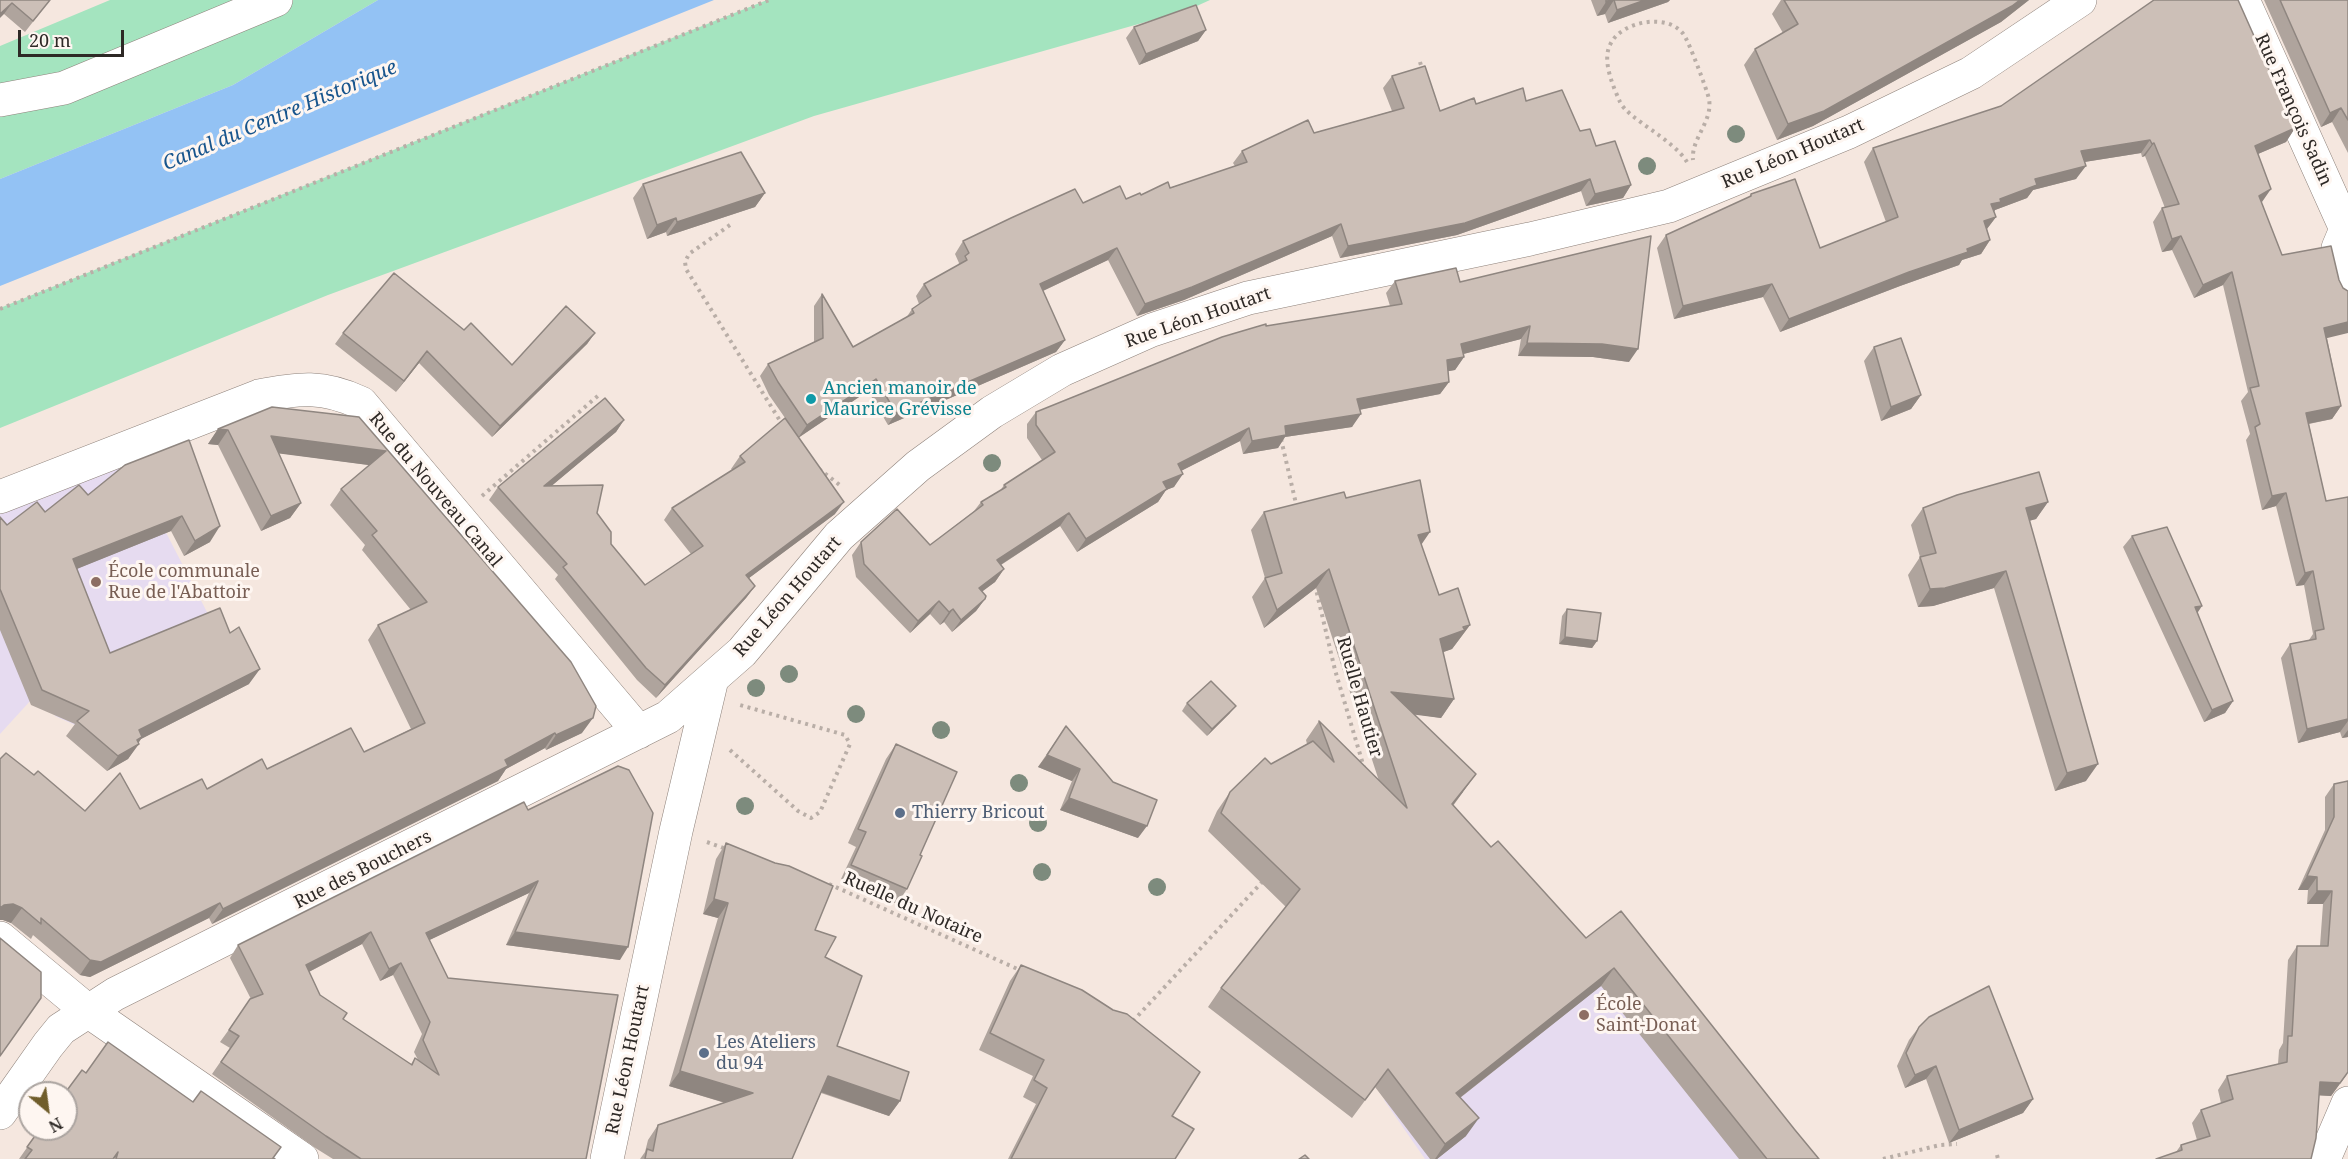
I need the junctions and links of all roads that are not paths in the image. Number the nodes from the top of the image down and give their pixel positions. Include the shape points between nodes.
1 (276, 0) edge
2 (2080, 0) edge
3 (2243, 0) edge
4 (0, 100) edge
5 (2347, 229) edge
6 (2348, 289) edge
7 (0, 497) edge
8 (709, 688) junction
9 (639, 732) junction
10 (0, 938) edge
11 (88, 1011) junction
12 (2348, 1103) edge
13 (0, 1113) edge
14 (302, 1159) edge
15 (607, 1159) edge
16 (2324, 1159) edge

1 - 4 street via 64,88
2 - 8 street, Rue Léon Houtart via 1971,72 1849,132 1699,184 1669,206 1258,296 1152,330 1062,370 992,412 918,466 839,536
3 - 5 street, Rue François Sadin
5 - 6 street, Rue François Sadin via 2338,248
7 - 9 street, Rue du Nouveau Canal via 258,396 290,390 340,393 361,403
8 - 9 street, Rue Léon Houtart
8 - 15 street, Rue Léon Houtart
9 - 11 street, Rue des Bouchers
10 - 11 street
11 - 13 street, Rue des Bouchers via 61,1029
11 - 14 street
12 - 16 street

